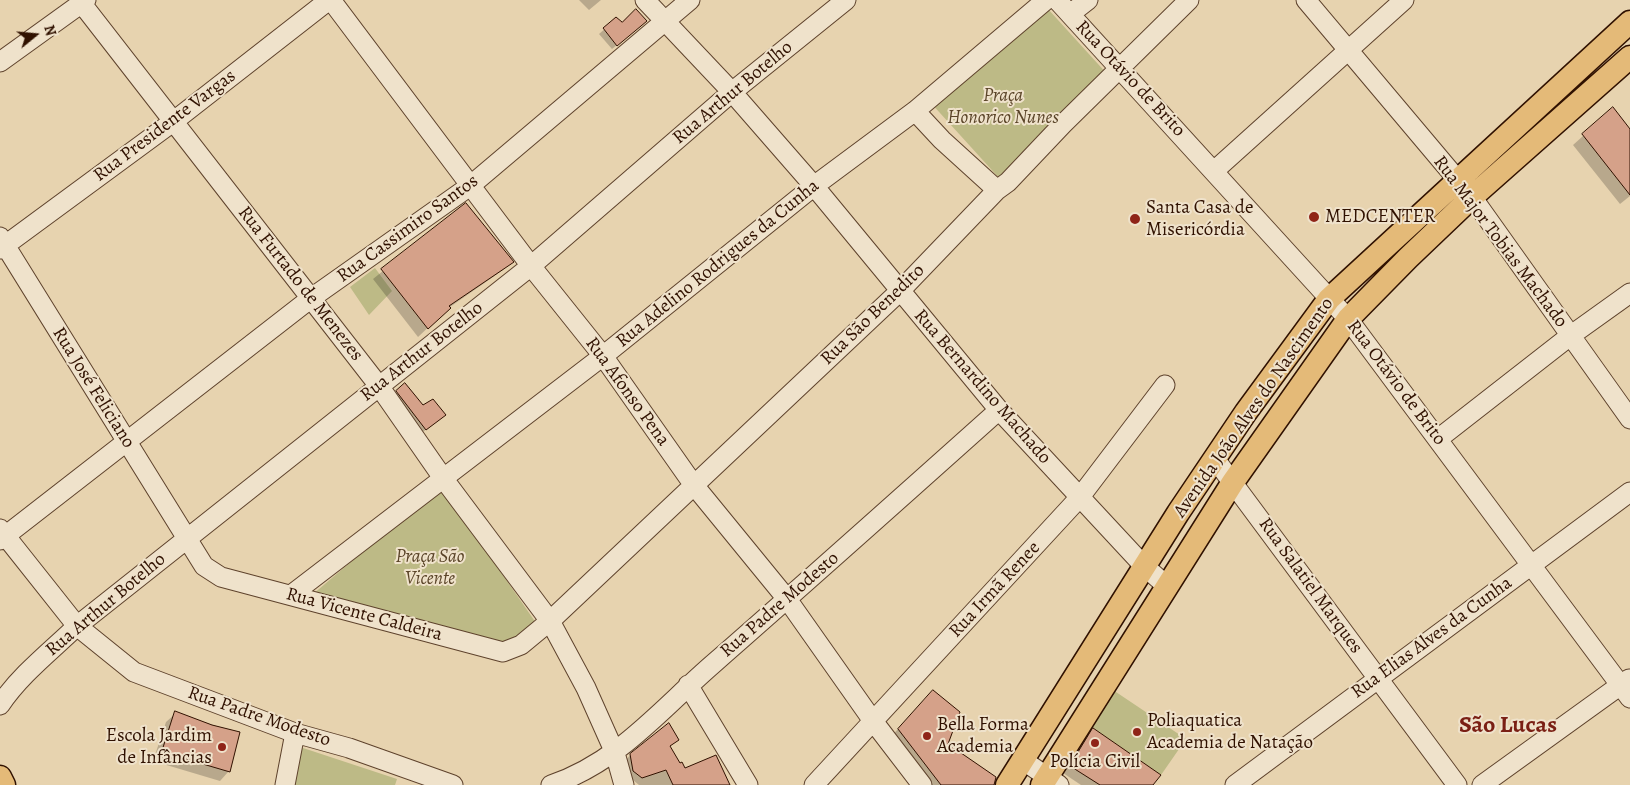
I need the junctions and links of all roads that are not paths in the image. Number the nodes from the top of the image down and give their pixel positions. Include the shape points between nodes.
1 (330, 0) edge
2 (645, 0) edge
3 (690, 0) edge
4 (846, 0) edge
5 (1046, 0) edge
6 (1057, 0) edge
7 (1088, 0) edge
8 (1189, 0) edge
9 (1306, 0) edge
10 (1404, 0) edge
11 (82, 1) edge
12 (1070, 14) junction
13 (1630, 22) edge
14 (665, 23) junction
15 (1348, 51) junction
16 (1630, 57) edge
17 (0, 62) edge
18 (1121, 69) junction
19 (732, 92) junction
20 (915, 111) junction
21 (174, 121) junction
22 (1214, 171) junction
23 (1457, 180) junction
24 (470, 186) junction
25 (814, 186) junction
26 (997, 190) junction
27 (1472, 197) junction
28 (2, 244) edge
29 (531, 266) junction
30 (900, 291) junction
31 (1630, 293) edge
32 (310, 299) junction
33 (1329, 299) junction
34 (1348, 319) junction
35 (1570, 336) junction
36 (603, 356) junction
37 (1165, 385) dead end
38 (379, 386) junction
39 (999, 410) junction
40 (1246, 412) junction
41 (1630, 419) edge
42 (1267, 433) junction
43 (1438, 439) junction
44 (125, 441) junction
45 (1214, 459) junction
46 (443, 478) junction
47 (1233, 482) junction
48 (693, 484) junction
49 (1630, 492) edge
50 (1080, 497) junction
51 (2, 535) edge
52 (187, 539) junction
53 (1531, 565) junction
54 (1144, 566) junction
55 (1168, 587) junction
56 (291, 595) junction
57 (787, 599) junction
58 (550, 621) junction
59 (77, 626) junction
60 (1378, 678) junction
61 (688, 685) junction
62 (1627, 687) edge
63 (0, 706) edge
64 (873, 721) junction
65 (295, 734) junction
66 (616, 753) junction
67 (1024, 761) junction
68 (0, 777) edge
69 (432, 781) edge
70 (1049, 782) edge
71 (4, 785) edge
72 (285, 785) edge
73 (453, 785) edge
74 (551, 785) edge
75 (624, 785) edge
76 (748, 785) edge
77 (814, 785) edge
78 (922, 785) edge
79 (1007, 785) edge
80 (1236, 785) edge
81 (1457, 785) edge
82 (1482, 785) edge

1 - 21 street, Rua Presidente Vargas
1 - 24 street, Rua Afonso Pena
2 - 14 street, Rua Bernardino Machado
3 - 14 street, Rua Cassimiro Santos
4 - 19 street, Rua Arthur Botelho
5 - 20 street, Rua Adelino Rodrigues da Cunha
6 - 12 street, Rua Otávio de Brito
7 - 12 street
8 - 18 street, Rua São Benedito
9 - 15 street, Rua Major Tobias Machado
10 - 15 street
11 - 17 street
11 - 21 street, Rua Furtado de Menezes
12 - 18 street, Rua Otávio de Brito
13 - 23 main road, Avenida João Alves do Nascimento
14 - 19 street, Rua Bernardino Machado
14 - 24 street, Rua Cassimiro Santos
15 - 22 street
15 - 23 street, Rua Major Tobias Machado
16 - 27 main road
18 - 22 street, Rua Otávio de Brito
18 - 26 street, Rua São Benedito
19 - 25 street, Rua Bernardino Machado
19 - 29 street, Rua Arthur Botelho
20 - 25 street, Rua Adelino Rodrigues da Cunha
20 - 26 street
21 - 28 street, Rua Presidente Vargas
21 - 32 street, Rua Furtado de Menezes
22 - 33 street, Rua Otávio de Brito
23 - 27 street, Rua Major Tobias Machado
23 - 33 main road, Avenida João Alves do Nascimento
24 - 29 street, Rua Afonso Pena
24 - 32 street, Rua Cassimiro Santos
25 - 30 street, Rua Bernardino Machado
25 - 36 street, Rua Adelino Rodrigues da Cunha
26 - 30 street, Rua São Benedito
27 - 34 main road
27 - 35 street, Rua Major Tobias Machado
28 - 44 street, Rua José Feliciano
29 - 36 street, Rua Afonso Pena
29 - 38 street, Rua Arthur Botelho
30 - 39 street, Rua Bernardino Machado
30 - 48 street, Rua São Benedito
31 - 35 street
32 - 38 street, Rua Furtado de Menezes
32 - 44 street, Rua Cassimiro Santos
33 - 34 street, Rua Otávio de Brito
33 - 40 main road, Avenida João Alves do Nascimento
34 - 42 main road
34 - 43 street, Rua Otávio de Brito
35 - 41 street, Rua Major Tobias Machado
35 - 43 street
36 - 46 street, Rua Adelino Rodrigues da Cunha
36 - 48 street, Rua Afonso Pena
37 - 50 street, Rua Irmã Renee
38 - 46 street, Rua Furtado de Menezes
38 - 52 street, Rua Arthur Botelho
39 - 50 street, Rua Bernardino Machado
39 - 57 street, Rua Padre Modesto
40 - 42 main road
40 - 45 main road, Avenida João Alves do Nascimento
42 - 47 main road
43 - 53 street, Rua Otávio de Brito
44 - 51 street, Rua Cassimiro Santos
44 - 52 street, Rua José Feliciano
45 - 47 street, Rua Salatiel Marques
45 - 54 main road, Avenida João Alves do Nascimento
46 - 56 street, Rua Adelino Rodrigues da Cunha
46 - 58 street, Rua Furtado de Menezes
47 - 55 main road
47 - 60 street, Rua Salatiel Marques
48 - 57 street, Rua Afonso Pena
48 - 58 street, Rua São Benedito
49 - 53 street, Rua Elias Alves da Cunha
50 - 54 street, Rua Bernardino Machado
50 - 64 street, Rua Irmã Renee
51 - 59 street, Rua Padre Modesto
52 - 56 street, Rua Vicente Caldeira via 204,566 221,577
52 - 59 street, Rua Arthur Botelho
53 - 60 street, Rua Elias Alves da Cunha
53 - 62 street, Rua Otávio de Brito
54 - 55 street, Rua Bernardino Machado
54 - 67 main road, Avenida João Alves do Nascimento
55 - 70 main road
56 - 58 street, Rua Vicente Caldeira via 502,652 520,645
57 - 61 street, Rua Padre Modesto
57 - 64 street, Rua Afonso Pena
58 - 66 street, Rua Furtado de Menezes
59 - 63 street, Rua Arthur Botelho via 31,670
59 - 65 street, Rua Padre Modesto via 134,672
60 - 80 street, Rua Elias Alves da Cunha
60 - 81 street, Rua Salatiel Marques
61 - 66 street, Rua Padre Modesto
61 - 76 street
62 - 82 street
64 - 77 street, Rua Irmã Renee
64 - 78 street, Rua Afonso Pena
65 - 69 street, Rua Padre Modesto via 349,748
65 - 72 street
66 - 74 street, Rua Padre Modesto via 578,776
66 - 75 street, Rua Furtado de Menezes
67 - 70 street
67 - 79 main road, Avenida João Alves do Nascimento
68 - 71 main road
69 - 73 street, Rua Padre Modesto

